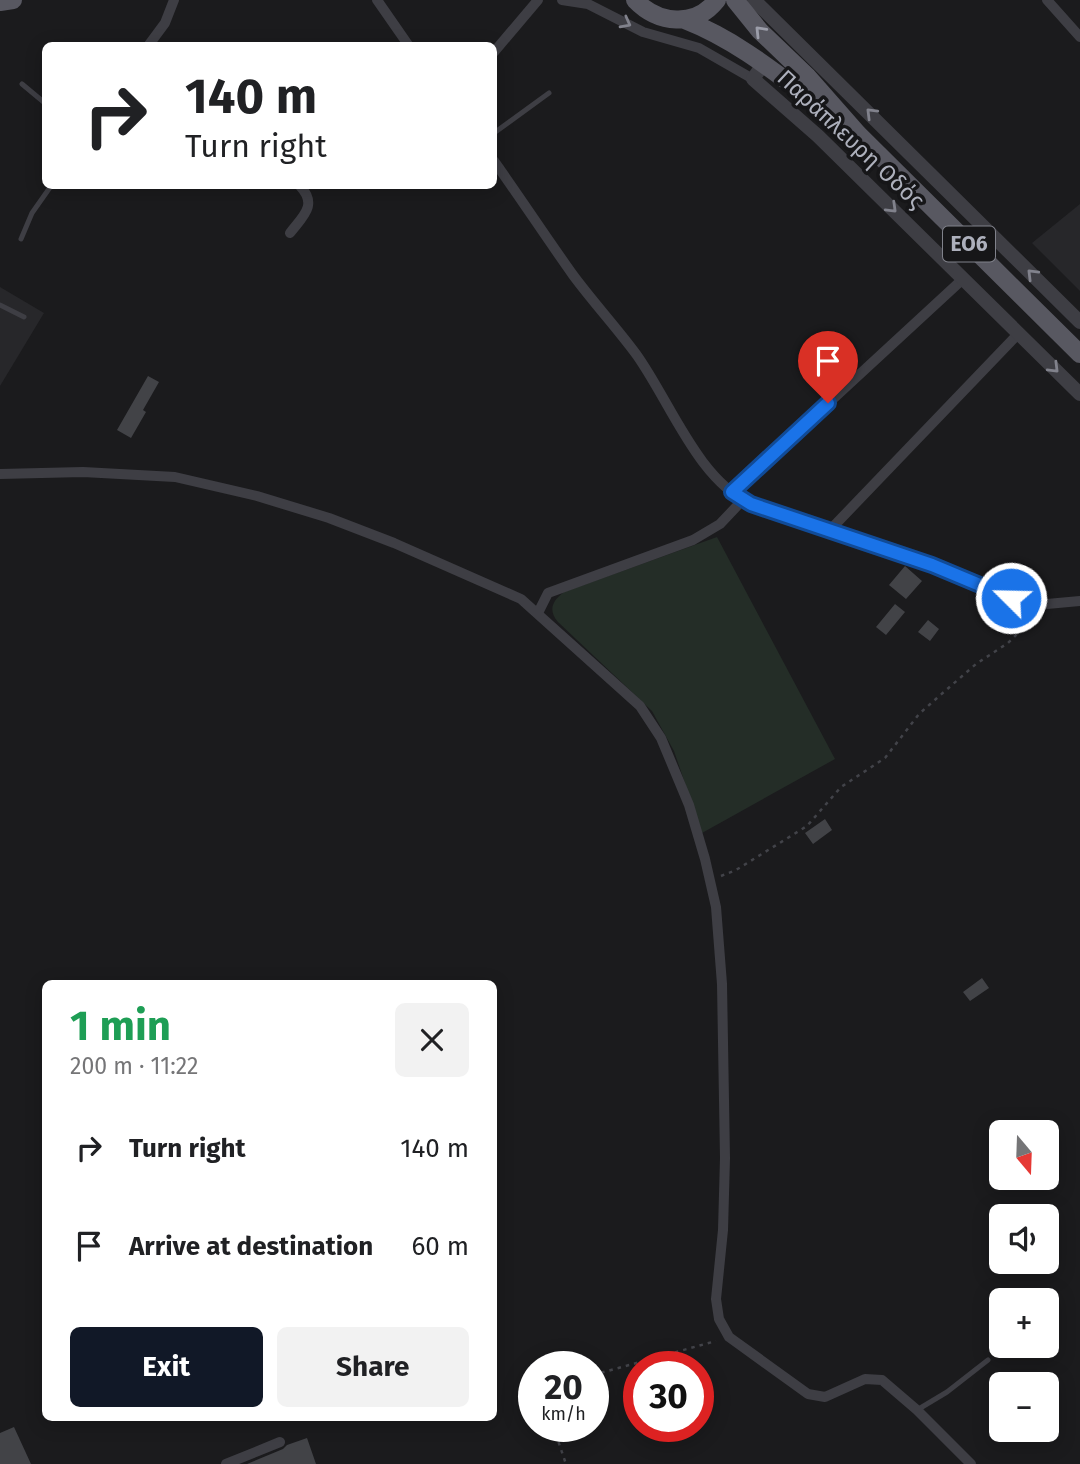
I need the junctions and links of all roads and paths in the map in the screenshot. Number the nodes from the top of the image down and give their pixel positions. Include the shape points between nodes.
1 (13, 0) edge
2 (174, 0) edge
3 (538, 0) edge
4 (562, 0) edge
5 (635, 0) edge
6 (717, 0) edge
7 (735, 0) edge
8 (754, 0) edge
9 (1047, 0) edge
10 (379, 1) edge
11 (0, 2) edge
12 (685, 20) junction
13 (1080, 37) edge
14 (151, 42) edge
15 (406, 42) edge
16 (497, 48) edge
17 (764, 63) junction
18 (752, 79) junction
19 (22, 84) dead end
20 (549, 93) dead end
21 (42, 101) edge
22 (497, 131) edge
23 (858, 134) junction
24 (497, 165) edge
25 (49, 189) edge
26 (302, 189) edge
27 (290, 233) dead end
28 (21, 239) dead end
29 (964, 278) junction
30 (0, 305) edge
31 (24, 317) dead end
32 (1080, 323) edge
33 (1019, 333) junction
34 (1080, 354) edge
35 (1080, 394) edge
36 (0, 474) edge
37 (732, 492) junction
38 (737, 506) dead end
39 (830, 530) junction
40 (548, 593) junction
41 (521, 599) junction
42 (1080, 601) edge
43 (1028, 603) junction
44 (538, 613) junction
45 (710, 878) junction
46 (729, 1337) junction
47 (988, 1360) dead end
48 (609, 1371) edge
49 (917, 1410) junction
50 (280, 1442) dead end
51 (558, 1442) edge
52 (226, 1464) edge
53 (566, 1464) edge
54 (971, 1464) edge

1 - 11 main road
2 - 14 street
3 - 16 street
4 -> 18 street via 588,4 643,32 699,48
5 - 12 main road, ΕΟ6 via 658,17
6 - 12 main road via 700,15
23 -> 7 main road, ΕΟ6
32 -> 8 street, Παράπλευρη Οδός
9 - 13 street
10 - 15 street
12 - 17 main road, ΕΟ6 via 712,30
17 - 18 street, Παράπλευρη Οδός
17 - 23 main road, ΕΟ6
18 -> 29 street, Παράπλευρη Οδός via 818,136
19 - 21 lane
20 - 22 lane
23 - 34 main road, ΕΟ6
24 - 37 street via 635,354 701,458
25 - 28 lane
26 - 27 street via 308,207
29 - 33 street, Παράπλευρη Οδός
29 - 37 street
30 - 31 lane
33 -> 35 street, Παράπλευρη Οδός
33 - 39 street
36 - 41 street via 140,474 175,477 257,496 349,525
37 - 39 street via 751,504
38 - 40 street via 720,524 693,540
39 - 43 street
40 - 41 street
40 - 44 street
41 - 44 street
42 - 43 street
43 - 45 path via 1016,635 928,706 886,758 841,787 807,826 736,870
44 - 45 street via 640,706 654,725 689,805
45 - 46 street via 721,956 725,1158 716,1298 719,1320
46 - 48 path
46 - 49 street via 808,1394 825,1397 875,1378 890,1385
47 - 49 lane
49 - 54 street
50 - 52 street
51 - 53 path

